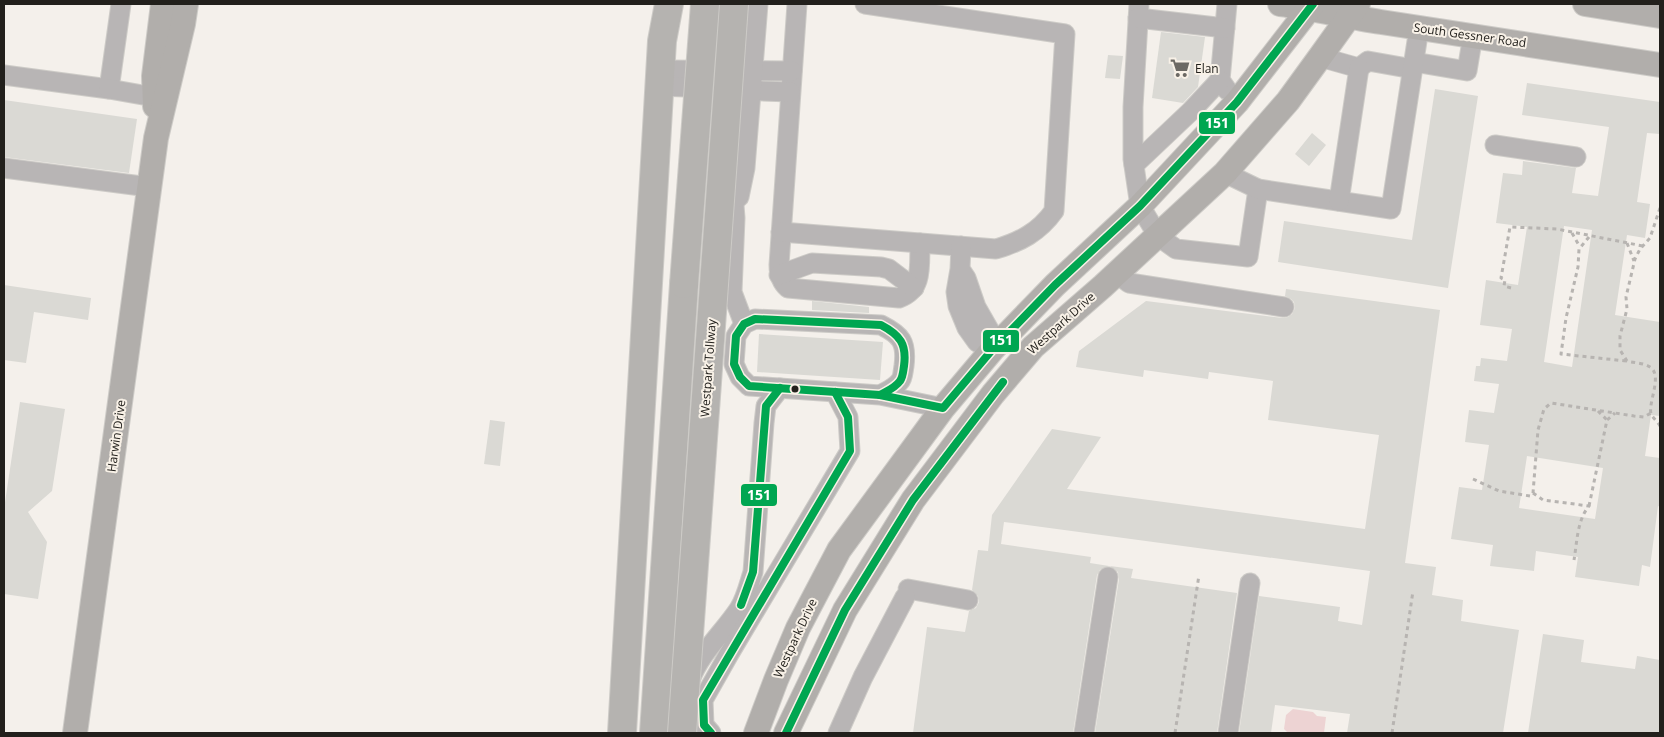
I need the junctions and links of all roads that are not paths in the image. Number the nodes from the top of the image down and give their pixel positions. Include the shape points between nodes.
1 (121, 4) edge
2 (163, 4) edge
3 (186, 4) edge
4 (669, 4) edge
5 (705, 4) edge
6 (734, 4) edge
7 (758, 4) edge
8 (797, 4) edge
9 (865, 4) edge
10 (1227, 4) edge
11 (1280, 4) edge
12 (1585, 4) edge
13 (1312, 6) edge
14 (1354, 10) edge
15 (1139, 11) edge
16 (1660, 16) edge
17 (1225, 28) junction
18 (1419, 28) junction
19 (1473, 35) junction
20 (166, 52) junction
21 (1320, 57) junction
22 (1413, 65) junction
23 (1660, 65) edge
24 (1359, 68) junction
25 (752, 70) junction
26 (792, 71) junction
27 (4, 74) edge
28 (660, 78) junction
29 (1220, 80) junction
30 (108, 89) junction
31 (726, 89) junction
32 (751, 90) junction
33 (790, 92) junction
34 (154, 97) junction
35 (1237, 102) junction
36 (156, 138) junction
37 (1495, 145) dead end
38 (1576, 157) dead end
39 (1134, 165) junction
40 (4, 168) edge
41 (1225, 173) junction
42 (149, 187) junction
43 (1258, 190) junction
44 (1339, 201) junction
45 (1140, 206) junction
46 (735, 218) junction
47 (781, 232) junction
48 (1158, 236) junction
49 (920, 243) junction
50 (961, 246) junction
51 (1116, 273) junction
52 (779, 275) junction
53 (914, 288) junction
54 (1284, 307) dead end
55 (744, 324) junction
56 (992, 350) junction
57 (1013, 371) junction
58 (780, 388) junction
59 (835, 392) junction
60 (880, 395) junction
61 (943, 408) junction
62 (839, 550) junction
63 (868, 573) junction
64 (1108, 577) dead end
65 (1250, 584) dead end
66 (968, 600) dead end
67 (75, 733) edge
68 (622, 733) edge
69 (654, 733) edge
70 (684, 733) edge
71 (711, 733) edge
72 (756, 733) edge
73 (786, 733) edge
74 (838, 733) edge
75 (1084, 733) edge
76 (1228, 733) edge

1 - 30 lane
2 - 20 main road, Harwin Drive
3 - 20 main road, Harwin Drive
4 - 28 highway via 662,40
5 - 69 highway, bridge
6 - 70 highway, Westpark Tollway, bridge
7 - 25 lane
8 - 26 lane
9 - 50 lane via 1065,34 1054,211 1034,233 1009,245 996,249
10 - 17 lane
11 - 13 main road, South Gessner Road
12 - 16 main road
13 - 14 main road, South Gessner Road
13 - 35 main road, Westpark Drive
14 - 18 main road, South Gessner Road
14 - 21 main road, Westpark Drive
15 - 17 lane
15 - 39 lane via 1133,107
17 - 29 lane
18 - 19 main road, South Gessner Road
18 - 22 lane
19 - 22 lane via 1467,71
19 - 23 main road, South Gessner Road
20 - 34 main road, Harwin Drive via 154,76
20 - 36 main road, Harwin Drive
21 - 24 lane
21 - 41 main road, Westpark Drive via 1288,101
22 - 24 lane via 1368,62
22 - 44 lane via 1391,209
24 - 44 lane
25 - 26 lane
25 - 28 lane
25 - 32 lane
26 - 33 lane
27 - 30 lane
28 - 31 lane
28 - 68 highway
29 - 35 lane
29 - 39 lane
30 - 34 lane
31 - 32 lane
31 - 46 lane via 735,103 731,166
32 - 33 lane
32 - 46 lane via 745,168
33 - 47 lane
34 - 36 main road, Harwin Drive
35 - 45 main road, Westpark Drive
36 - 42 main road, Harwin Drive
37 - 38 lane
39 - 45 lane
40 - 42 lane
41 - 43 lane
41 - 48 main road, Westpark Drive
42 - 67 main road, Harwin Drive
43 - 44 lane
43 - 48 lane via 1248,257 1176,249
45 - 48 lane
45 - 56 main road, Westpark Drive via 1055,285
46 - 55 lane via 732,292
47 - 49 lane
47 - 52 lane
48 - 51 main road, Westpark Drive
49 - 50 lane
49 - 53 lane
50 - 56 lane via 956,292 958,306 977,342
51 - 54 lane via 1129,283
51 - 57 main road, Westpark Drive via 1033,347
52 - 53 lane via 812,262 881,267 889,269
52 - 53 lane via 788,288 899,298
55 - 58 lane via 736,336 734,355 740,377 749,386
55 - 60 lane via 755,319 880,325 896,333 904,344 901,380
56 - 57 main road
56 - 61 main road, Westpark Drive
57 - 63 main road, Westpark Drive via 913,500
58 - 59 lane
58 - 70 lane via 766,406 753,572 740,607 695,667 683,700
59 - 60 lane
59 - 71 lane via 848,417 850,451 703,700 704,725
60 - 61 lane
61 - 62 main road, Westpark Drive
62 - 63 main road
62 - 72 main road, Westpark Drive via 798,628
63 - 73 main road, Westpark Drive via 845,610
64 - 75 lane
65 - 76 lane
66 - 74 lane via 906,593

